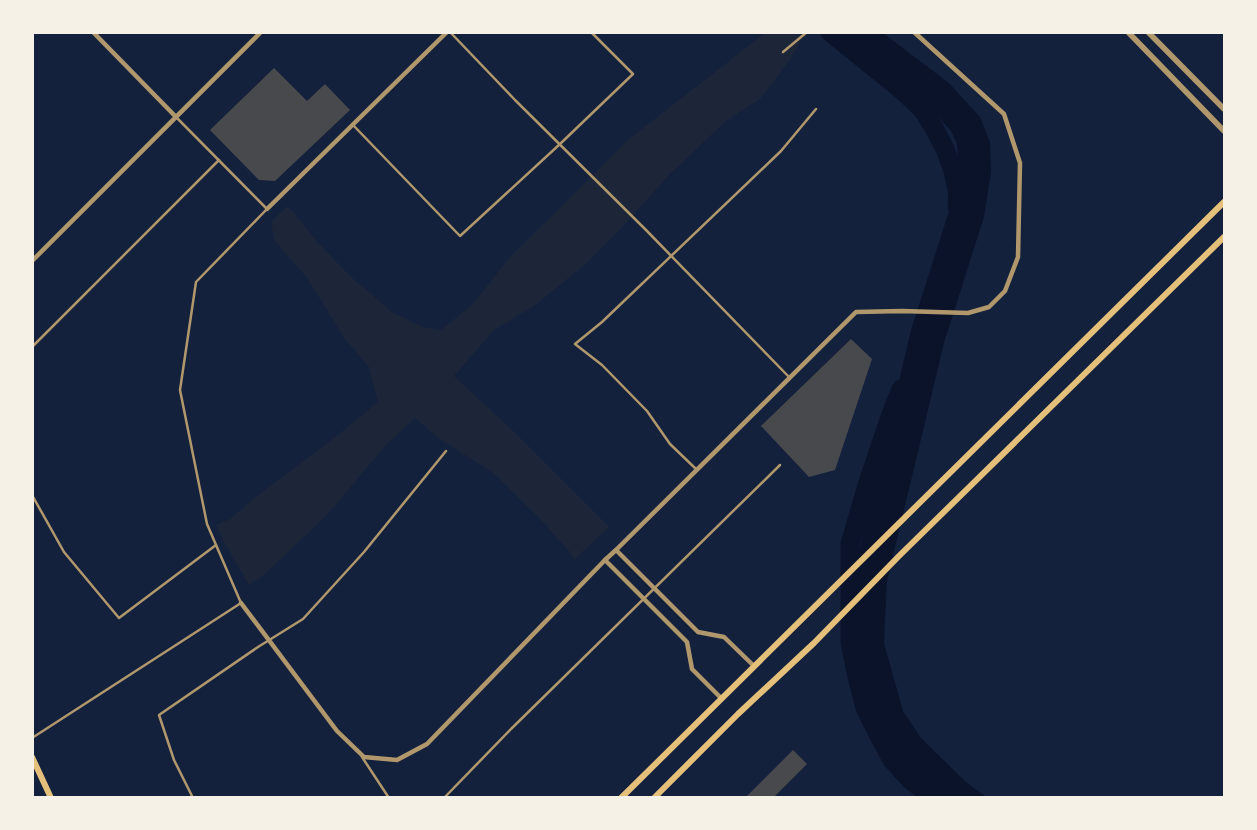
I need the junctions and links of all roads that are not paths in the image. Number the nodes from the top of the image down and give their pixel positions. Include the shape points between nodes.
1 (94, 32) edge
2 (261, 32) edge
3 (449, 32) edge
4 (591, 32) edge
5 (807, 32) edge
6 (914, 32) edge
7 (1128, 32) edge
8 (1148, 32) edge
9 (783, 52) dead end
10 (816, 109) dead end
11 (1224, 109) edge
12 (176, 117) junction
13 (353, 125) junction
14 (1224, 131) edge
15 (560, 144) junction
16 (219, 160) junction
17 (1224, 202) edge
18 (267, 209) junction
19 (1224, 237) edge
20 (671, 256) junction
21 (32, 261) edge
22 (32, 347) edge
23 (790, 378) junction
24 (446, 450) dead end
25 (780, 465) dead end
26 (697, 470) junction
27 (32, 495) edge
28 (216, 545) junction
29 (616, 550) junction
30 (605, 560) junction
31 (654, 588) junction
32 (644, 599) junction
33 (241, 603) junction
34 (269, 640) junction
35 (754, 666) junction
36 (722, 699) junction
37 (32, 738) edge
38 (359, 752) junction
39 (32, 757) edge
40 (51, 798) edge
41 (193, 798) edge
42 (389, 798) edge
43 (444, 798) edge
44 (621, 798) edge
45 (654, 798) edge

1 - 12 street
2 - 12 street
3 - 13 street
3 - 15 lane
4 - 15 lane via 633,74
5 - 9 lane
6 - 23 street via 1004,114 1020,163 1018,257 1005,291 989,307 968,313 856,312
7 - 14 street
8 - 11 street
10 - 20 lane via 781,151
12 - 16 lane
12 - 21 street
13 - 15 lane via 460,236
13 - 18 street
15 - 20 lane
16 - 18 lane
16 - 22 lane
17 - 35 main road
18 - 28 lane via 196,282 180,390 206,524
19 - 45 main road
20 - 23 lane
20 - 26 lane via 576,344 602,365 647,411 670,444
23 - 26 street
24 - 34 lane via 364,552 303,619
25 - 31 lane
26 - 29 street
27 - 28 lane via 64,552 119,618
28 - 33 lane
29 - 30 street
29 - 31 street
30 - 32 street
30 - 38 street via 427,744 397,760 364,757
31 - 32 lane
31 - 35 street via 698,632 724,637
32 - 36 street via 687,642 692,669
32 - 43 lane
33 - 34 street
33 - 37 lane
34 - 38 street via 337,731
34 - 41 lane via 159,715 174,760
35 - 36 main road
36 - 44 main road
38 - 42 lane
39 - 40 main road

